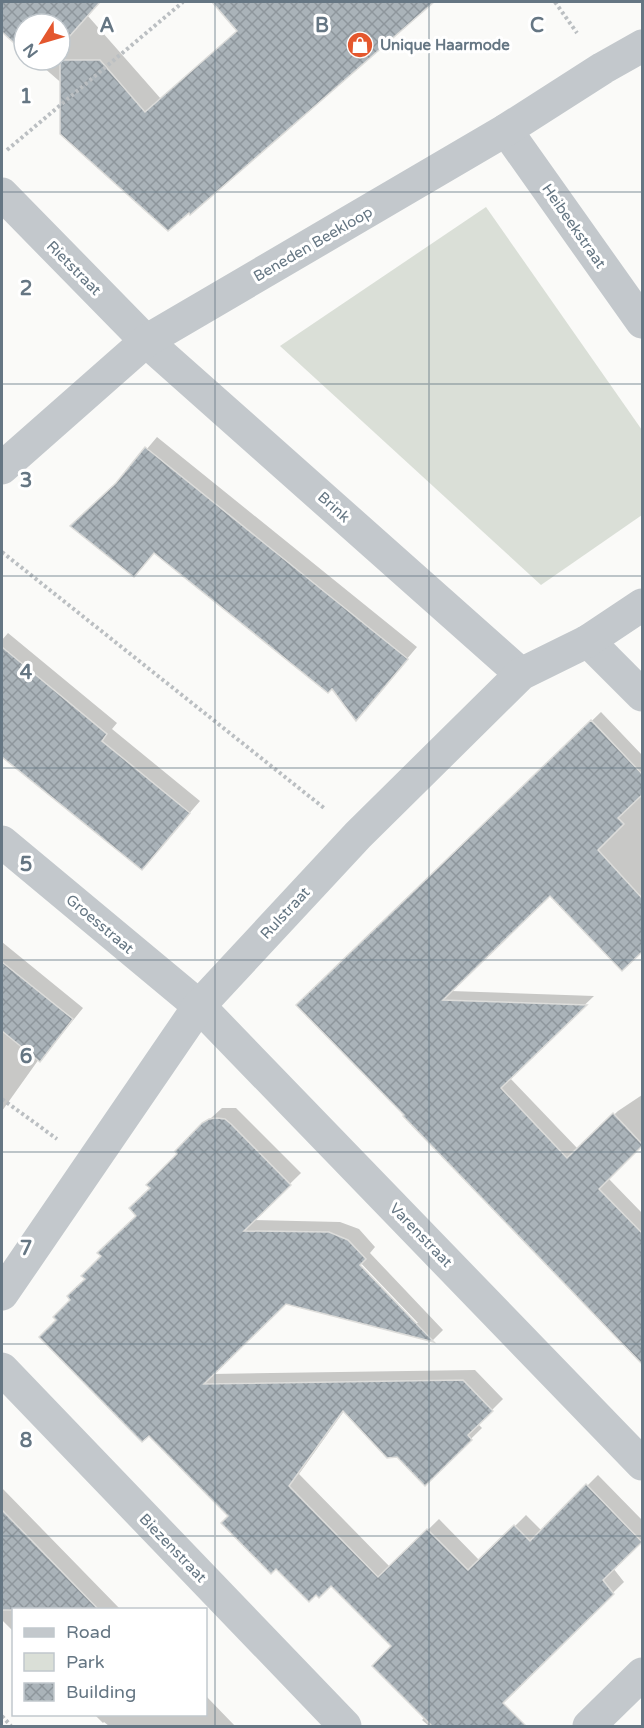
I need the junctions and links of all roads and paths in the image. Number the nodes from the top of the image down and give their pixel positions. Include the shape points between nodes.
1 (183, 2) edge
2 (642, 46) edge
3 (506, 130) junction
4 (2, 155) edge
5 (2, 194) edge
6 (642, 322) edge
7 (146, 341) junction
8 (2, 468) edge
9 (2, 552) edge
10 (642, 605) edge
11 (588, 641) junction
12 (521, 674) junction
13 (642, 695) edge
14 (358, 835) junction
15 (2, 842) edge
16 (199, 1006) junction
17 (2, 1099) edge
18 (91, 1164) junction
19 (2, 1294) edge
20 (2, 1369) edge
21 (642, 1464) edge
22 (642, 1674) edge
23 (2, 1716) edge
24 (11, 1726) edge
25 (345, 1726) edge
26 (589, 1726) edge

1 - 4 path
2 - 3 street, Beneden Beekloop
3 - 6 street, Heibeekstraat
3 - 7 street, Beneden Beekloop
5 - 7 street, Rietstraat
7 - 8 street, Beneden Beekloop
7 - 12 street, Brink
9 - 14 path
10 - 11 street, Rulstraat
11 - 12 street, Rulstraat
11 - 13 street
12 - 14 street, Rulstraat
14 - 16 street, Rulstraat
15 - 16 street, Groesstraat
16 - 18 street, Rulstraat
16 - 21 street, Varenstraat
17 - 18 path
18 - 19 street, Rulstraat
20 - 25 street, Biezenstraat
22 - 26 street
23 - 24 path

